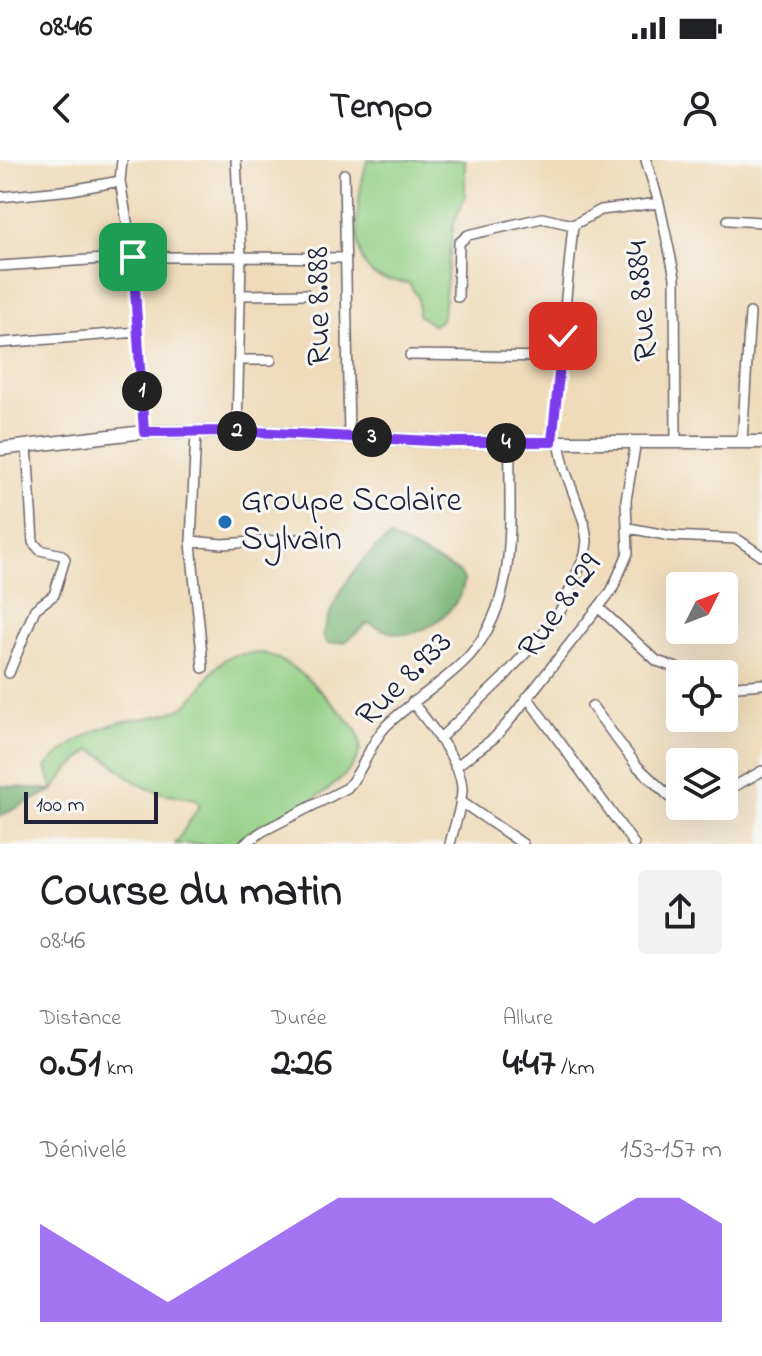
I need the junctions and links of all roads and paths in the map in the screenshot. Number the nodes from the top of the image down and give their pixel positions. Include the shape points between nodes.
1 (122, 160) edge
2 (236, 160) edge
3 (646, 160) edge
4 (344, 174) dead end
5 (120, 181) junction
6 (0, 197) edge
7 (659, 203) junction
8 (728, 220) dead end
9 (762, 222) edge
10 (573, 225) junction
11 (133, 257) junction
12 (241, 257) junction
13 (344, 258) junction
14 (0, 266) edge
15 (306, 294) dead end
16 (241, 295) junction
17 (458, 297) dead end
18 (750, 313) dead end
19 (138, 332) junction
20 (0, 343) edge
21 (410, 355) dead end
22 (560, 357) junction
23 (239, 360) junction
24 (271, 360) dead end
25 (237, 431) junction
26 (144, 432) junction
27 (196, 432) junction
28 (349, 436) junction
29 (636, 441) junction
30 (676, 441) junction
31 (556, 442) junction
32 (742, 442) junction
33 (762, 442) edge
34 (510, 443) junction
35 (27, 445) junction
36 (0, 449) edge
37 (629, 528) junction
38 (317, 538) dead end
39 (191, 541) junction
40 (762, 556) edge
41 (600, 609) junction
42 (666, 664) edge
43 (203, 668) dead end
44 (9, 673) dead end
45 (738, 686) edge
46 (762, 686) edge
47 (527, 697) junction
48 (412, 702) junction
49 (592, 706) dead end
50 (439, 739) junction
51 (455, 767) junction
52 (762, 771) edge
53 (738, 784) edge
54 (666, 793) edge
55 (460, 801) junction
56 (244, 844) edge
57 (450, 844) edge
58 (523, 844) edge
59 (634, 844) edge

1 - 5 street
2 - 12 street
3 - 7 street, Rue 8.884
4 - 13 street, Rue 8.888
5 - 6 street
5 - 11 street
7 - 10 street via 601,210
7 - 30 street, Rue 8.884 via 675,277
8 - 9 street
10 - 17 street via 542,218 468,235 459,243
10 - 22 street
11 - 12 street
11 - 14 street
11 - 19 street
12 - 13 street
12 - 16 street
13 - 28 street, Rue 8.888
15 - 16 street
16 - 23 street
18 - 32 street
19 - 20 street
19 - 26 street
21 - 22 street
22 - 31 street
23 - 24 street
23 - 25 street
25 - 27 main road
25 - 28 main road
26 - 27 main road
26 - 35 main road
27 - 39 street
28 - 34 main road
29 - 30 main road
29 - 31 main road
29 - 37 street, Rue 8.929 via 626,500
30 - 32 main road
31 - 34 main road
31 - 50 street via 584,522 585,555 551,625
32 - 33 main road
34 - 48 street, Rue 8.933 via 502,599 469,655
35 - 36 main road
35 - 44 street via 33,542 65,559 54,595 35,609
37 - 40 street via 737,539
37 - 41 street, Rue 8.929 via 628,553
38 - 39 street
39 - 43 street
41 - 42 street
41 - 47 street, Rue 8.929
45 - 46 street
47 - 51 street, Rue 8.929 via 494,738
47 - 59 street
48 - 50 street
48 - 56 street, Rue 8.933 via 383,730 347,788
49 - 54 street via 637,766
50 - 51 street
51 - 55 street
52 - 53 street
55 - 57 street
55 - 58 street

